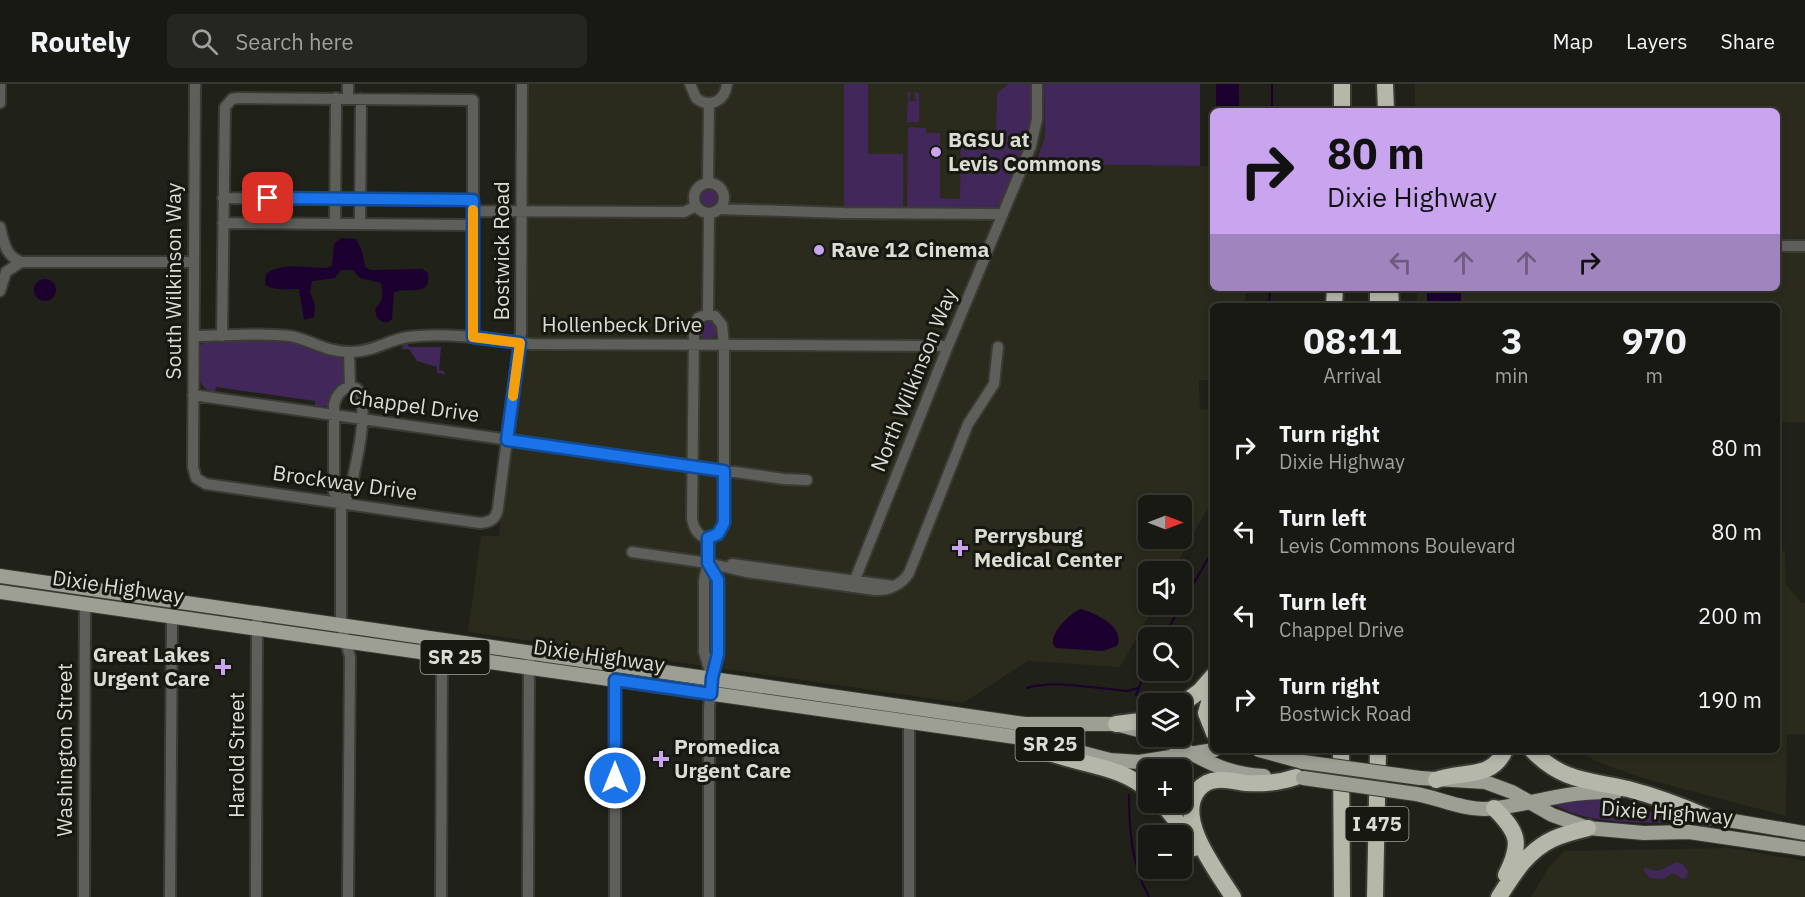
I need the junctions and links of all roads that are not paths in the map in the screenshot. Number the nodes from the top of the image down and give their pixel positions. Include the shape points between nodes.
1 (0, 84) edge
2 (195, 84) edge
3 (348, 84) edge
4 (522, 84) edge
5 (690, 84) edge
6 (727, 84) edge
7 (1037, 84) edge
8 (1342, 84) edge
9 (1378, 84) edge
10 (1385, 84) edge
11 (336, 99) junction
12 (348, 99) junction
13 (361, 99) junction
14 (0, 103) edge
15 (709, 104) junction
16 (1342, 108) edge
17 (1378, 108) edge
18 (1386, 108) edge
19 (708, 182) junction
20 (223, 198) junction
21 (335, 199) junction
22 (360, 199) junction
23 (473, 206) junction
24 (696, 206) junction
25 (720, 209) junction
26 (521, 212) junction
27 (708, 213) junction
28 (1003, 214) junction
29 (223, 223) junction
30 (335, 224) junction
31 (360, 224) junction
32 (473, 225) junction
33 (0, 227) edge
34 (1780, 246) edge
35 (1805, 246) edge
36 (21, 262) junction
37 (194, 262) junction
38 (0, 291) edge
39 (708, 314) junction
40 (194, 336) junction
41 (222, 336) junction
42 (473, 337) junction
43 (520, 343) junction
44 (693, 345) junction
45 (724, 345) junction
46 (948, 346) junction
47 (998, 347) dead end
48 (349, 352) junction
49 (350, 387) junction
50 (193, 395) junction
51 (335, 415) junction
52 (363, 419) junction
53 (507, 440) junction
54 (692, 466) junction
55 (724, 471) junction
56 (196, 478) joint
57 (807, 480) dead end
58 (341, 502) junction
59 (491, 521) joint
60 (708, 538) junction
61 (632, 552) dead end
62 (708, 563) junction
63 (0, 576) edge
64 (854, 583) junction
65 (0, 592) edge
66 (85, 604) junction
67 (257, 613) junction
68 (172, 616) junction
69 (341, 625) junction
70 (257, 628) junction
71 (346, 640) junction
72 (529, 652) junction
73 (442, 655) junction
74 (529, 667) junction
75 (712, 678) junction
76 (615, 680) junction
77 (1210, 680) edge
78 (711, 694) junction
79 (1192, 697) edge
80 (1210, 698) edge
81 (1138, 721) edge
82 (909, 722) junction
83 (1210, 722) edge
84 (1116, 724) junction
85 (1138, 730) edge
86 (1029, 739) junction
87 (1179, 747) edge
88 (1210, 750) edge
89 (1190, 753) junction
90 (1265, 753) edge
91 (1341, 753) edge
92 (1504, 753) edge
93 (1535, 753) edge
94 (1378, 754) edge
95 (1301, 772) junction
96 (1428, 779) junction
97 (1138, 783) edge
98 (1530, 802) junction
99 (1494, 808) junction
100 (1170, 813) edge
101 (1707, 817) junction
102 (1588, 828) junction
103 (1805, 832) edge
104 (1726, 838) junction
105 (1805, 841) edge
106 (1805, 849) edge
107 (84, 897) edge
108 (170, 897) edge
109 (256, 897) edge
110 (348, 897) edge
111 (441, 897) edge
112 (528, 897) edge
113 (615, 897) edge
114 (709, 897) edge
115 (909, 897) edge
116 (1225, 897) edge
117 (1233, 897) edge
118 (1342, 897) edge
119 (1377, 897) edge
120 (1497, 897) edge

1 - 14 street
2 - 37 street, South Wilkinson Way
3 - 12 street
4 - 26 street, Bostwick Road
5 - 15 street via 696,98
6 - 15 street via 723,97
7 - 28 street, North Wilkinson Way via 1035,133
8 - 16 highway
9 - 17 highway
10 - 18 highway
11 - 12 street
11 - 20 street via 238,98 228,102 224,112
11 - 21 street
12 - 13 street
13 - 22 street
13 - 23 street via 473,100
15 - 19 street
19 - 24 street via 696,192
19 - 25 street via 718,186 723,194
20 - 21 street
20 - 29 street
21 - 22 street
21 - 30 street
22 - 23 street
22 - 31 street
23 - 26 street
23 - 32 street
24 - 26 street via 684,212
24 - 27 street
25 - 27 street
25 - 28 street
26 - 43 street, Bostwick Road
27 - 39 street
28 - 46 street, North Wilkinson Way
29 - 30 street
29 - 41 street
30 - 31 street
31 - 32 street
32 - 42 street
33 - 36 street via 5,249
34 - 35 street
36 - 37 street
36 - 38 street via 6,272
37 - 40 street, South Wilkinson Way
39 - 44 street via 695,322
39 - 45 street via 722,325
40 - 41 street, Hollenbeck Drive
40 - 50 street, South Wilkinson Way
41 - 48 street, Hollenbeck Drive via 289,336 323,349
42 - 43 street, Hollenbeck Drive
42 - 48 street, Hollenbeck Drive via 407,337 373,349
43 - 44 street, Hollenbeck Drive
43 - 53 street, Bostwick Road
44 - 45 street, Hollenbeck Drive
44 - 54 street
45 - 46 street, Hollenbeck Drive
45 - 55 street
46 - 64 street, North Wilkinson Way
47 - 64 street via 994,384 968,424 909,573 900,583 880,591
48 - 49 street
49 - 51 street via 337,394
49 - 52 street via 362,396
50 - 51 street, Chappel Drive
50 - 56 street, South Wilkinson Way
51 - 52 street, Chappel Drive
51 - 58 street via 334,492
52 - 53 street, Chappel Drive
52 - 58 street via 350,494
53 - 54 street, Chappel Drive
53 - 59 street, Bostwick Road via 498,508
54 - 55 street, Chappel Drive
54 - 60 street via 693,526 699,535
55 - 57 street, Chappel Drive
55 - 60 street via 724,523 718,534
56 - 58 street, Brockway Drive via 206,484
58 - 59 street, Brockway Drive via 480,523
58 - 69 street
60 - 62 street
61 - 62 street
62 - 64 street via 747,572
62 - 75 street via 718,580 718,654
63 - 67 main road, Dixie Highway / SR 25
65 - 66 main road, Dixie Highway / SR 25
66 - 68 main road, Dixie Highway / SR 25
66 - 107 street, Washington Street
67 - 69 main road, Dixie Highway / SR 25
67 - 70 street, Harold Street
68 - 70 main road, Dixie Highway / SR 25
68 - 108 street
69 - 71 street
69 - 72 main road, Dixie Highway / SR 25
70 - 71 main road, Dixie Highway / SR 25
70 - 109 street, Harold Street
71 - 73 main road, Dixie Highway / SR 25
71 - 110 street via 350,657
72 - 74 street
72 - 75 main road, Dixie Highway / SR 25
73 - 74 main road, Dixie Highway / SR 25
73 - 111 street
74 - 76 main road, Dixie Highway / SR 25
74 - 112 street
75 - 78 street
75 - 84 main road, Dixie Highway / SR 25 via 1025,724
76 - 78 main road, Dixie Highway / SR 25
76 - 113 street
77 - 79 highway
78 - 82 main road, Dixie Highway / SR 25
78 - 114 street
80 - 83 highway via 1206,712
81 - 84 highway
82 - 86 main road, Dixie Highway / SR 25
82 - 115 street
84 - 85 main road, Dixie Highway / SR 25
86 - 89 main road, Dixie Highway / SR 25 via 1110,760 1139,762
86 - 97 highway via 1047,752 1112,770
87 - 89 main road, Dixie Highway
88 - 89 main road, Dixie Highway / SR 25
89 - 95 main road, Dixie Highway via 1214,766 1250,775
90 - 95 main road, Dixie Highway
91 - 118 highway, I 475
92 - 96 highway via 1488,770
93 - 101 highway via 1574,778 1639,792
94 - 119 highway
95 - 96 main road, Dixie Highway, bridge
95 - 99 main road, Dixie Highway, bridge via 1465,807
95 - 117 highway via 1273,783 1219,779 1201,786 1193,796 1190,807 1194,829
96 - 98 main road, Dixie Highway via 1485,782
98 - 99 main road, Dixie Highway
98 - 101 main road, Dixie Highway via 1601,791
98 - 102 main road, Dixie Highway
99 - 120 highway via 1514,831 1516,847
100 - 116 highway
101 - 103 main road, Dixie Highway
102 - 104 main road, Dixie Highway via 1689,832
102 - 120 highway via 1553,839 1536,851 1520,865
104 - 105 main road via 1751,833
104 - 106 main road, Dixie Highway

